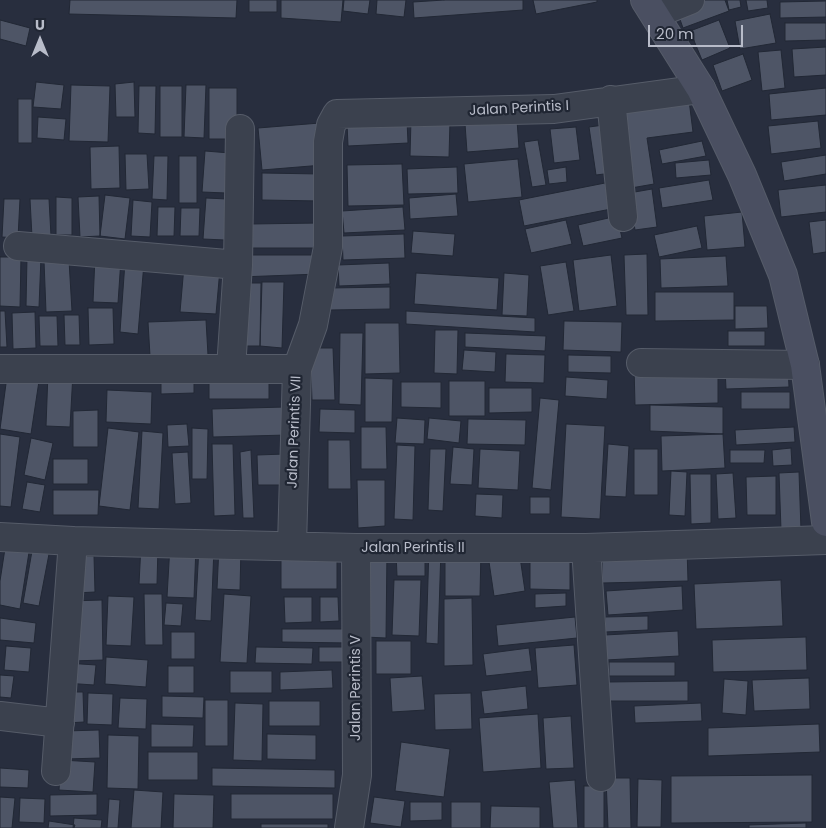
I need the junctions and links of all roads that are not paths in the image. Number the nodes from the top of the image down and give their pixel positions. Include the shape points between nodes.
1 (690, 0) edge
2 (650, 7) edge
3 (701, 89) junction
4 (611, 100) junction
5 (337, 114) joint
6 (240, 130) dead end
7 (623, 217) dead end
8 (18, 246) dead end
9 (238, 265) junction
10 (641, 363) dead end
11 (805, 365) junction
12 (231, 368) junction
13 (296, 369) junction
14 (0, 370) edge
15 (826, 522) edge
16 (0, 536) edge
17 (826, 540) edge
18 (73, 541) junction
19 (292, 546) junction
20 (356, 548) junction
21 (586, 548) junction
22 (0, 716) edge
23 (60, 723) junction
24 (56, 772) dead end
25 (601, 777) dead end
26 (349, 828) edge

1 - 2 street
2 - 3 street
3 - 4 street, Jalan Perintis I
3 - 11 street via 742,175 782,275
4 - 5 street, Jalan Perintis I via 554,109
4 - 7 street
5 - 13 street, Jalan Perintis VII via 328,142 328,247 325,266 313,325
6 - 9 street
8 - 9 street
9 - 12 street
10 - 11 street
11 - 15 street
12 - 13 street
12 - 14 street
13 - 19 street, Jalan Perintis VII
16 - 18 street, Jalan Perintis II
17 - 21 street, Jalan Perintis II
18 - 19 street, Jalan Perintis II
18 - 23 street
19 - 20 street, Jalan Perintis II
20 - 21 street, Jalan Perintis II
20 - 26 street, Jalan Perintis V via 357,775
21 - 25 street
22 - 23 street
23 - 24 street

